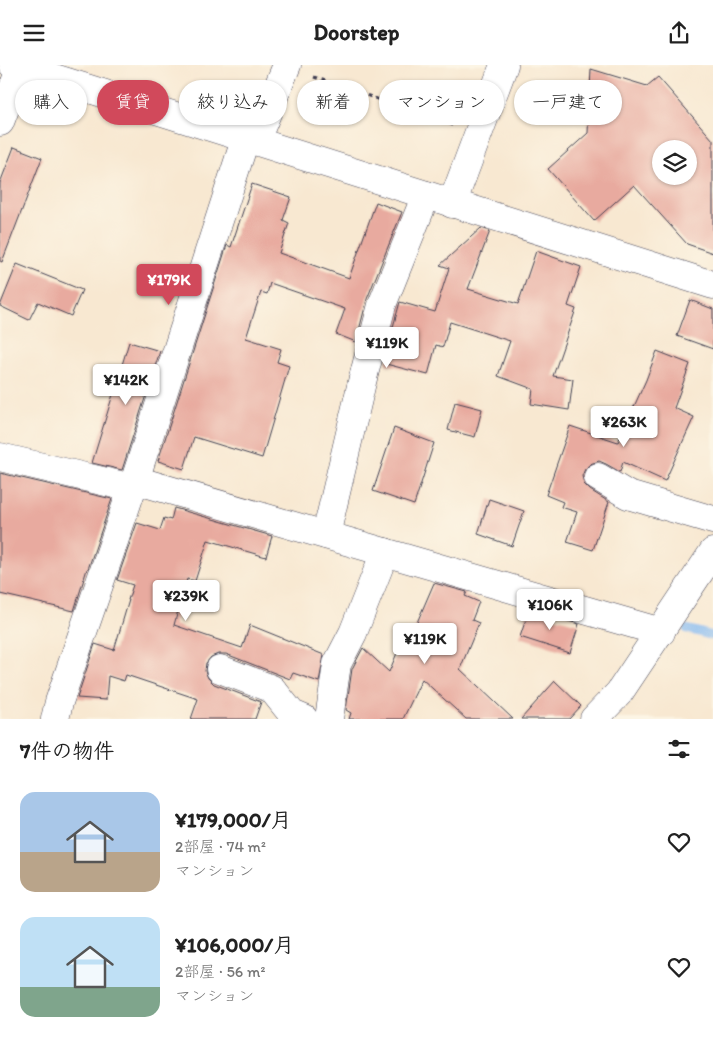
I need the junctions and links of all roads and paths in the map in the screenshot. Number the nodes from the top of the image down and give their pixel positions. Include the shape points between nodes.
1 (504, 65) edge
2 (17, 66) edge
3 (287, 66) edge
4 (76, 75) edge
5 (0, 122) edge
6 (478, 134) junction
7 (251, 139) junction
8 (426, 195) junction
9 (452, 204) junction
10 (713, 285) edge
11 (0, 457) edge
12 (598, 477) dead end
13 (133, 484) junction
14 (713, 520) edge
15 (326, 535) junction
16 (385, 552) junction
17 (713, 552) edge
18 (661, 632) junction
19 (220, 669) dead end
20 (55, 719) edge
21 (304, 719) edge
22 (329, 719) edge
23 (594, 719) edge

1 - 6 street
2 - 4 street
2 - 5 street
3 - 6 path
3 - 7 street
4 - 7 street
6 - 9 street
7 - 8 street
7 - 13 street
8 - 9 street
8 - 15 street via 382,305
9 - 10 street
11 - 13 street
12 - 14 street via 628,495
13 - 15 street
13 - 20 street
15 - 16 street
16 - 18 street
16 - 22 street via 337,664
17 - 18 street
18 - 23 street via 619,693
19 - 21 street via 272,689 292,714

